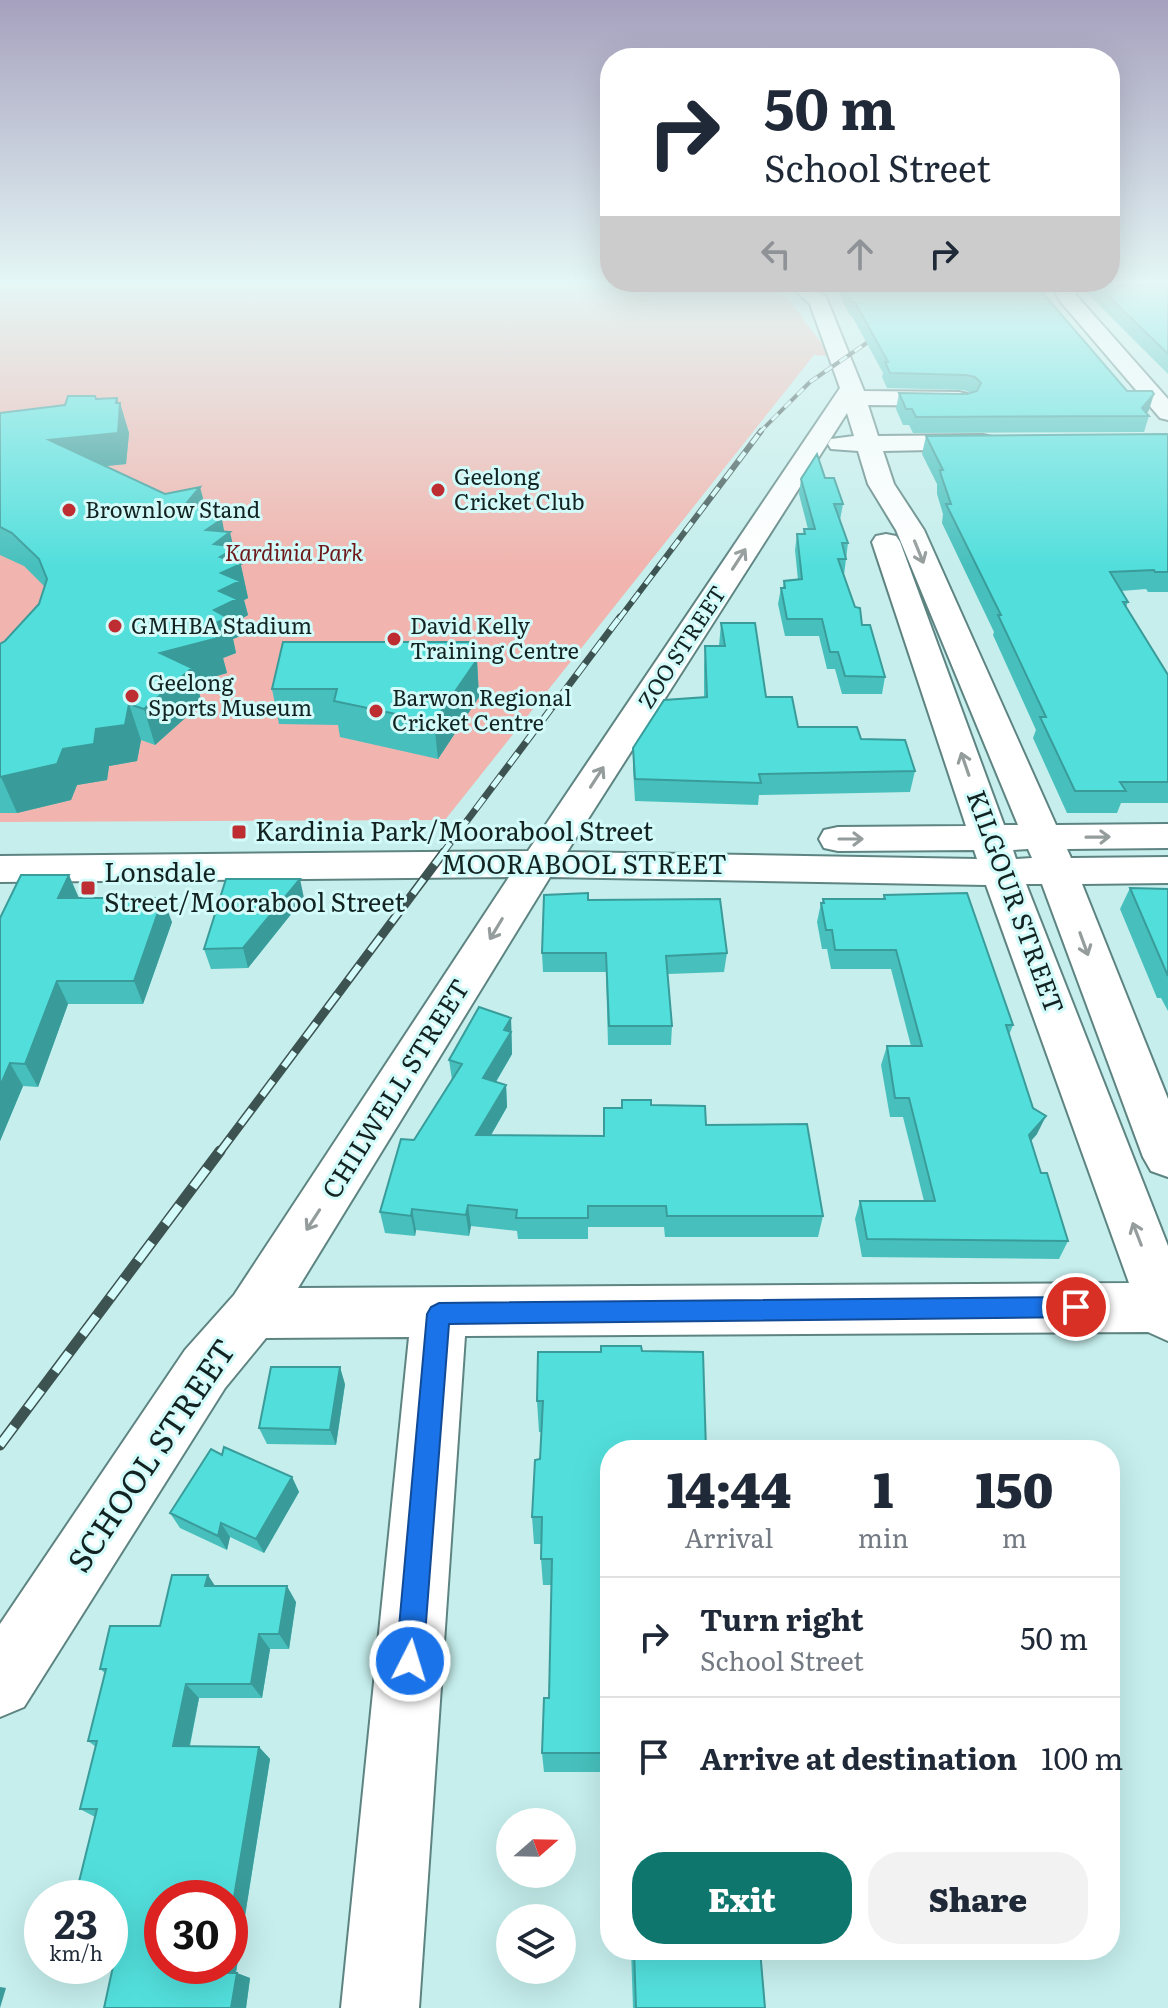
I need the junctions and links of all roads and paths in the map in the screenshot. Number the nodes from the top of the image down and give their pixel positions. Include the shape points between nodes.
1 (851, 379) edge
2 (1138, 379) edge
3 (854, 385) junction
4 (963, 400) edge
5 (1168, 413) edge
6 (866, 442) junction
7 (1009, 442) edge
8 (811, 453) junction
9 (881, 484) junction
10 (905, 601) junction
11 (939, 602) junction
12 (947, 711) junction
13 (987, 712) junction
14 (1168, 836) edge
15 (0, 842) edge
16 (546, 853) junction
17 (1050, 854) junction
18 (997, 855) junction
19 (0, 869) edge
20 (1168, 870) edge
21 (1168, 1157) edge
22 (1167, 1310) edge
23 (253, 1313) junction
24 (439, 1314) junction
25 (0, 1683) edge
26 (380, 2008) edge

1 - 3 street, KILGOUR STREET
2 - 5 street
3 - 4 street
3 - 6 street, KILGOUR STREET
3 - 8 street, ZOO STREET
6 - 7 street
6 - 8 street
6 - 9 street, KILGOUR STREET
16 -> 8 street, ZOO STREET
9 - 10 street, KILGOUR STREET via 882,530
9 -> 11 street, KILGOUR STREET via 910,530
10 - 11 street
10 - 12 street, KILGOUR STREET
11 - 13 street, KILGOUR STREET
12 - 13 street
18 -> 12 street, KILGOUR STREET
13 - 17 street, KILGOUR STREET
17 -> 14 street, MOORABOOL STREET
15 - 16 street, MOORABOOL STREET
16 - 18 street, MOORABOOL STREET
16 - 19 street, MOORABOOL STREET
16 -> 23 street, CHILWELL STREET
17 - 18 street, MOORABOOL STREET
17 - 20 street, MOORABOOL STREET
17 -> 21 street, KILGOUR STREET
22 -> 18 street, KILGOUR STREET
22 - 24 street, SCHOOL STREET
23 - 24 street, SCHOOL STREET
23 - 25 street, SCHOOL STREET via 205,1369
24 - 26 street

